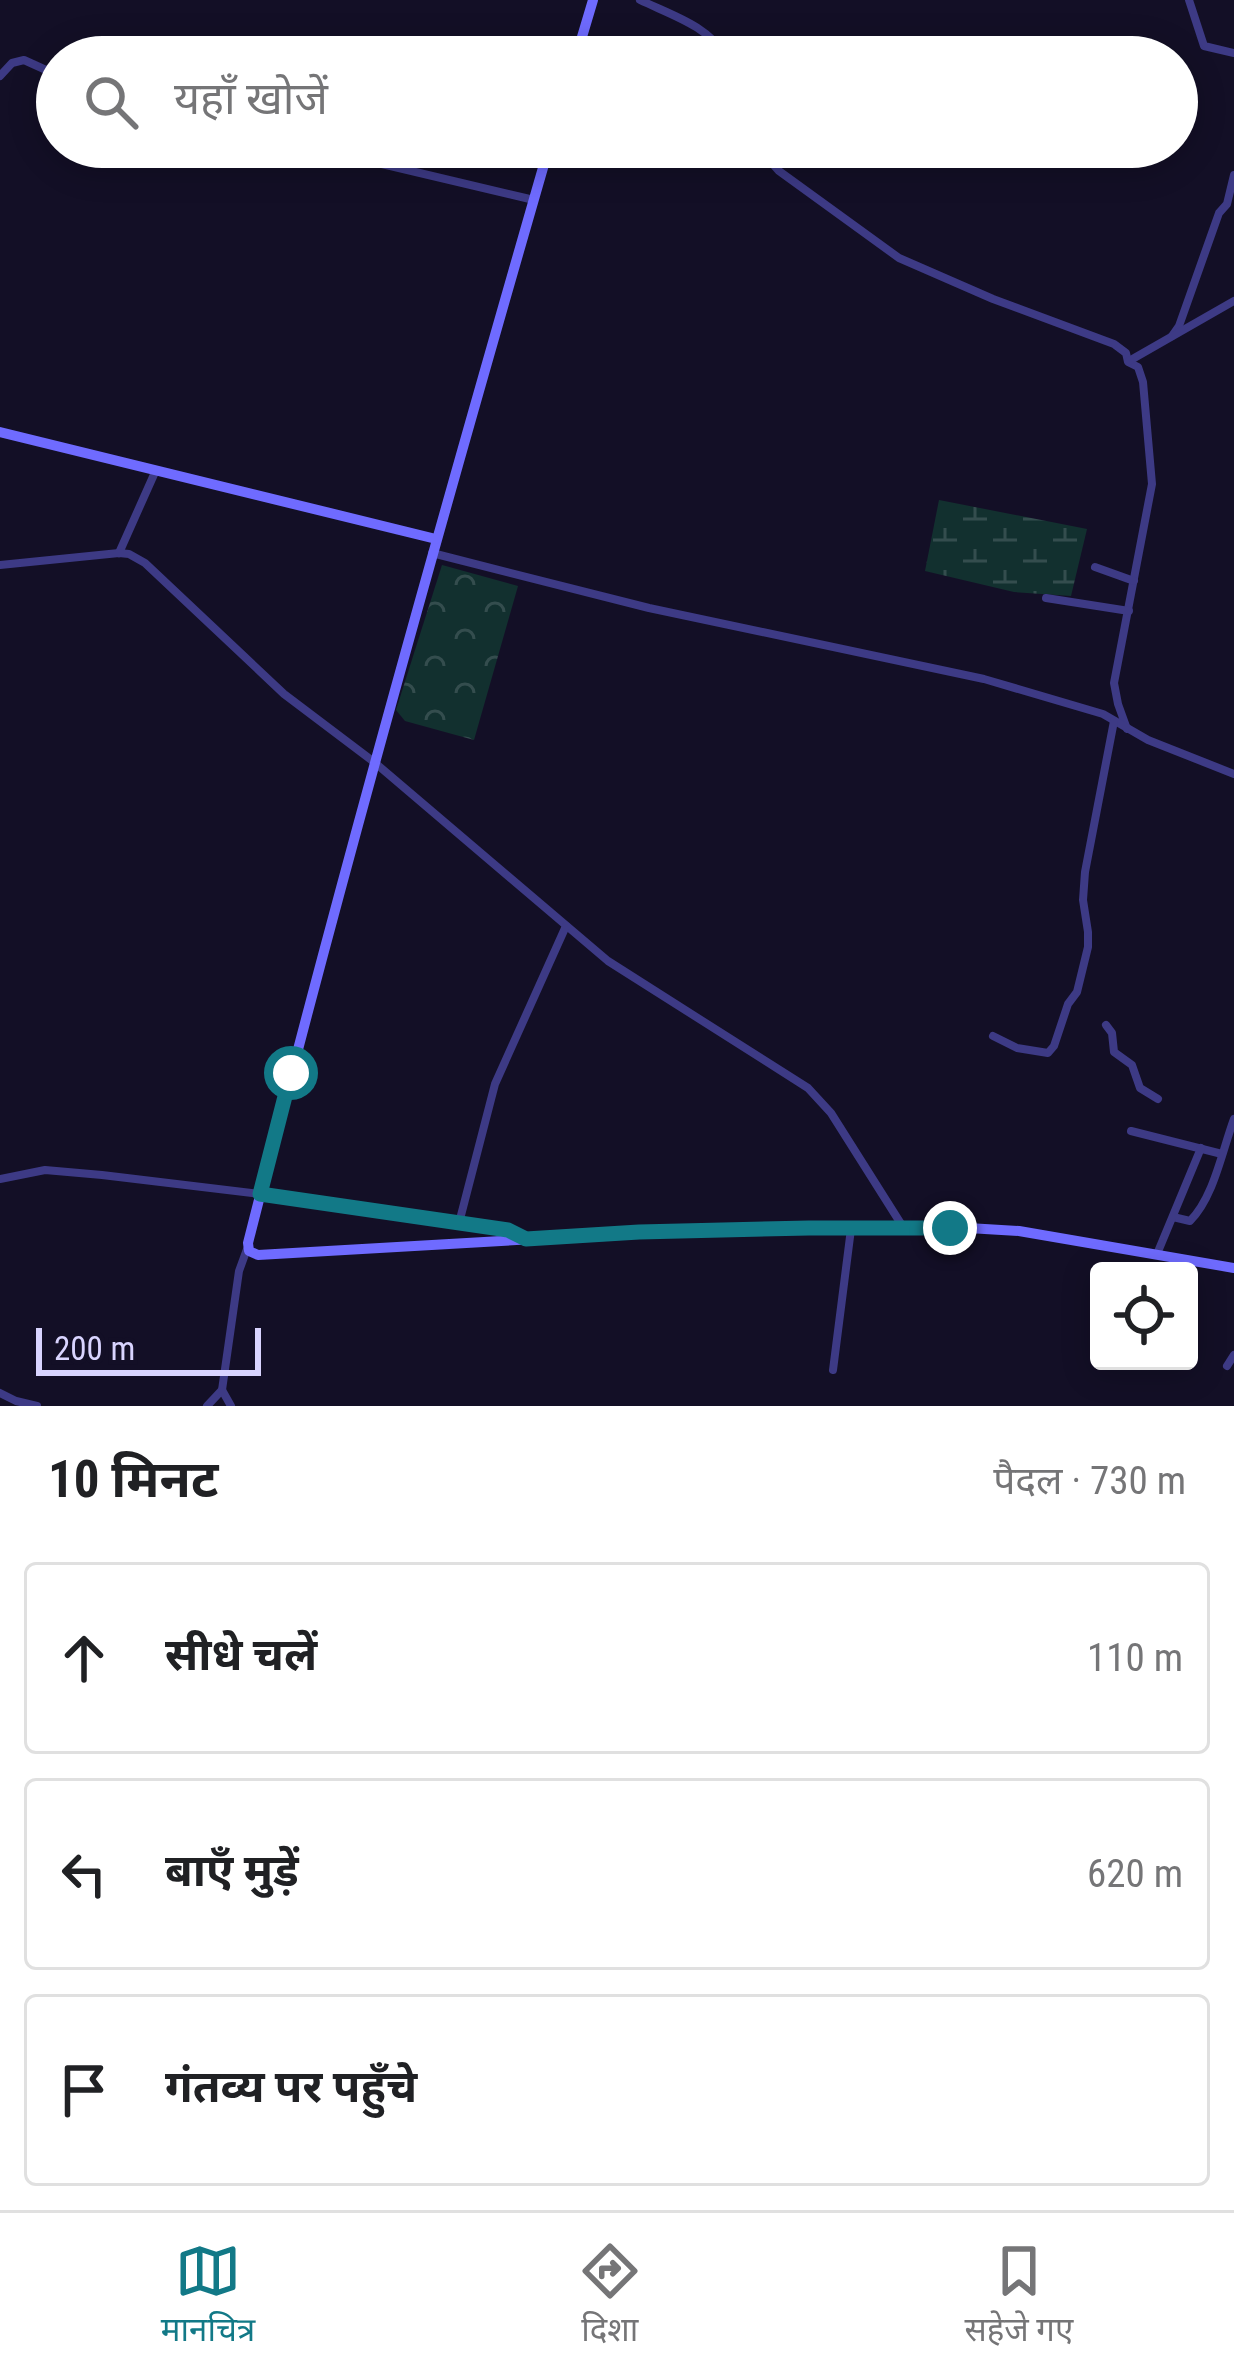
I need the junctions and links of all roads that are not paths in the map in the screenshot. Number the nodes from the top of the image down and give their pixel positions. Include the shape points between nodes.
1 (593, 0) edge
2 (640, 0) edge
3 (1189, 0) edge
4 (582, 36) edge
5 (710, 36) edge
6 (1234, 53) edge
7 (36, 63) edge
8 (0, 76) edge
9 (399, 168) edge
10 (543, 168) edge
11 (776, 168) edge
12 (1234, 175) edge
13 (534, 200) junction
14 (1234, 302) edge
15 (1172, 336) junction
16 (1128, 362) junction
17 (0, 432) edge
18 (156, 470) junction
19 (436, 539) junction
20 (119, 553) junction
21 (432, 553) junction
22 (0, 565) edge
23 (1095, 568) dead end
24 (1135, 580) junction
25 (1046, 598) dead end
26 (1129, 611) junction
27 (1114, 721) junction
28 (1128, 730) junction
29 (374, 762) junction
30 (1234, 773) edge
31 (566, 926) junction
32 (1106, 1025) dead end
33 (993, 1036) dead end
34 (1158, 1099) dead end
35 (1234, 1119) edge
36 (1131, 1131) dead end
37 (1201, 1148) junction
38 (1222, 1154) junction
39 (0, 1179) edge
40 (260, 1194) junction
41 (1173, 1217) junction
42 (459, 1223) junction
43 (851, 1228) junction
44 (904, 1228) junction
45 (526, 1239) junction
46 (248, 1247) junction
47 (1157, 1254) junction
48 (1234, 1268) edge
49 (1234, 1354) edge
50 (1227, 1366) dead end
51 (833, 1370) dead end
52 (223, 1390) junction
53 (0, 1393) edge
54 (37, 1406) edge
55 (207, 1406) edge
56 (231, 1406) edge

1 - 4 main road
2 - 5 street
3 - 6 street via 1204,46
7 - 8 street via 12,64
9 - 13 street
10 - 13 main road
11 - 16 street via 899,258 1114,344
12 - 15 street
13 - 19 main road
14 - 15 street
15 - 16 street
16 - 24 street via 1143,382 1153,475
17 - 18 main road
18 - 19 main road
18 - 20 street
19 - 21 main road
20 - 22 street
20 - 29 street via 145,563 284,694
21 - 27 street via 985,679
21 - 29 main road
23 - 24 street
24 - 26 street
25 - 26 street
26 - 28 street via 1114,682
27 - 28 street
27 - 33 street via 1083,893 1088,947 1077,992 1051,1051
28 - 30 street
29 - 31 street
29 - 40 main road
31 - 42 street via 495,1084
31 - 44 street via 808,1088
32 - 34 street via 1114,1052
35 - 38 street
36 - 37 street
37 - 38 street
37 - 41 street
38 - 41 street via 1194,1219
39 - 40 street via 45,1170
40 - 42 street
40 - 46 main road
41 - 47 street
42 - 45 street
43 - 44 main road
43 - 45 main road
43 - 51 street
44 - 47 main road via 1019,1231
45 - 46 main road via 258,1255
46 - 52 street
47 - 48 main road
49 - 50 street
52 - 55 street
52 - 56 street
53 - 54 street

